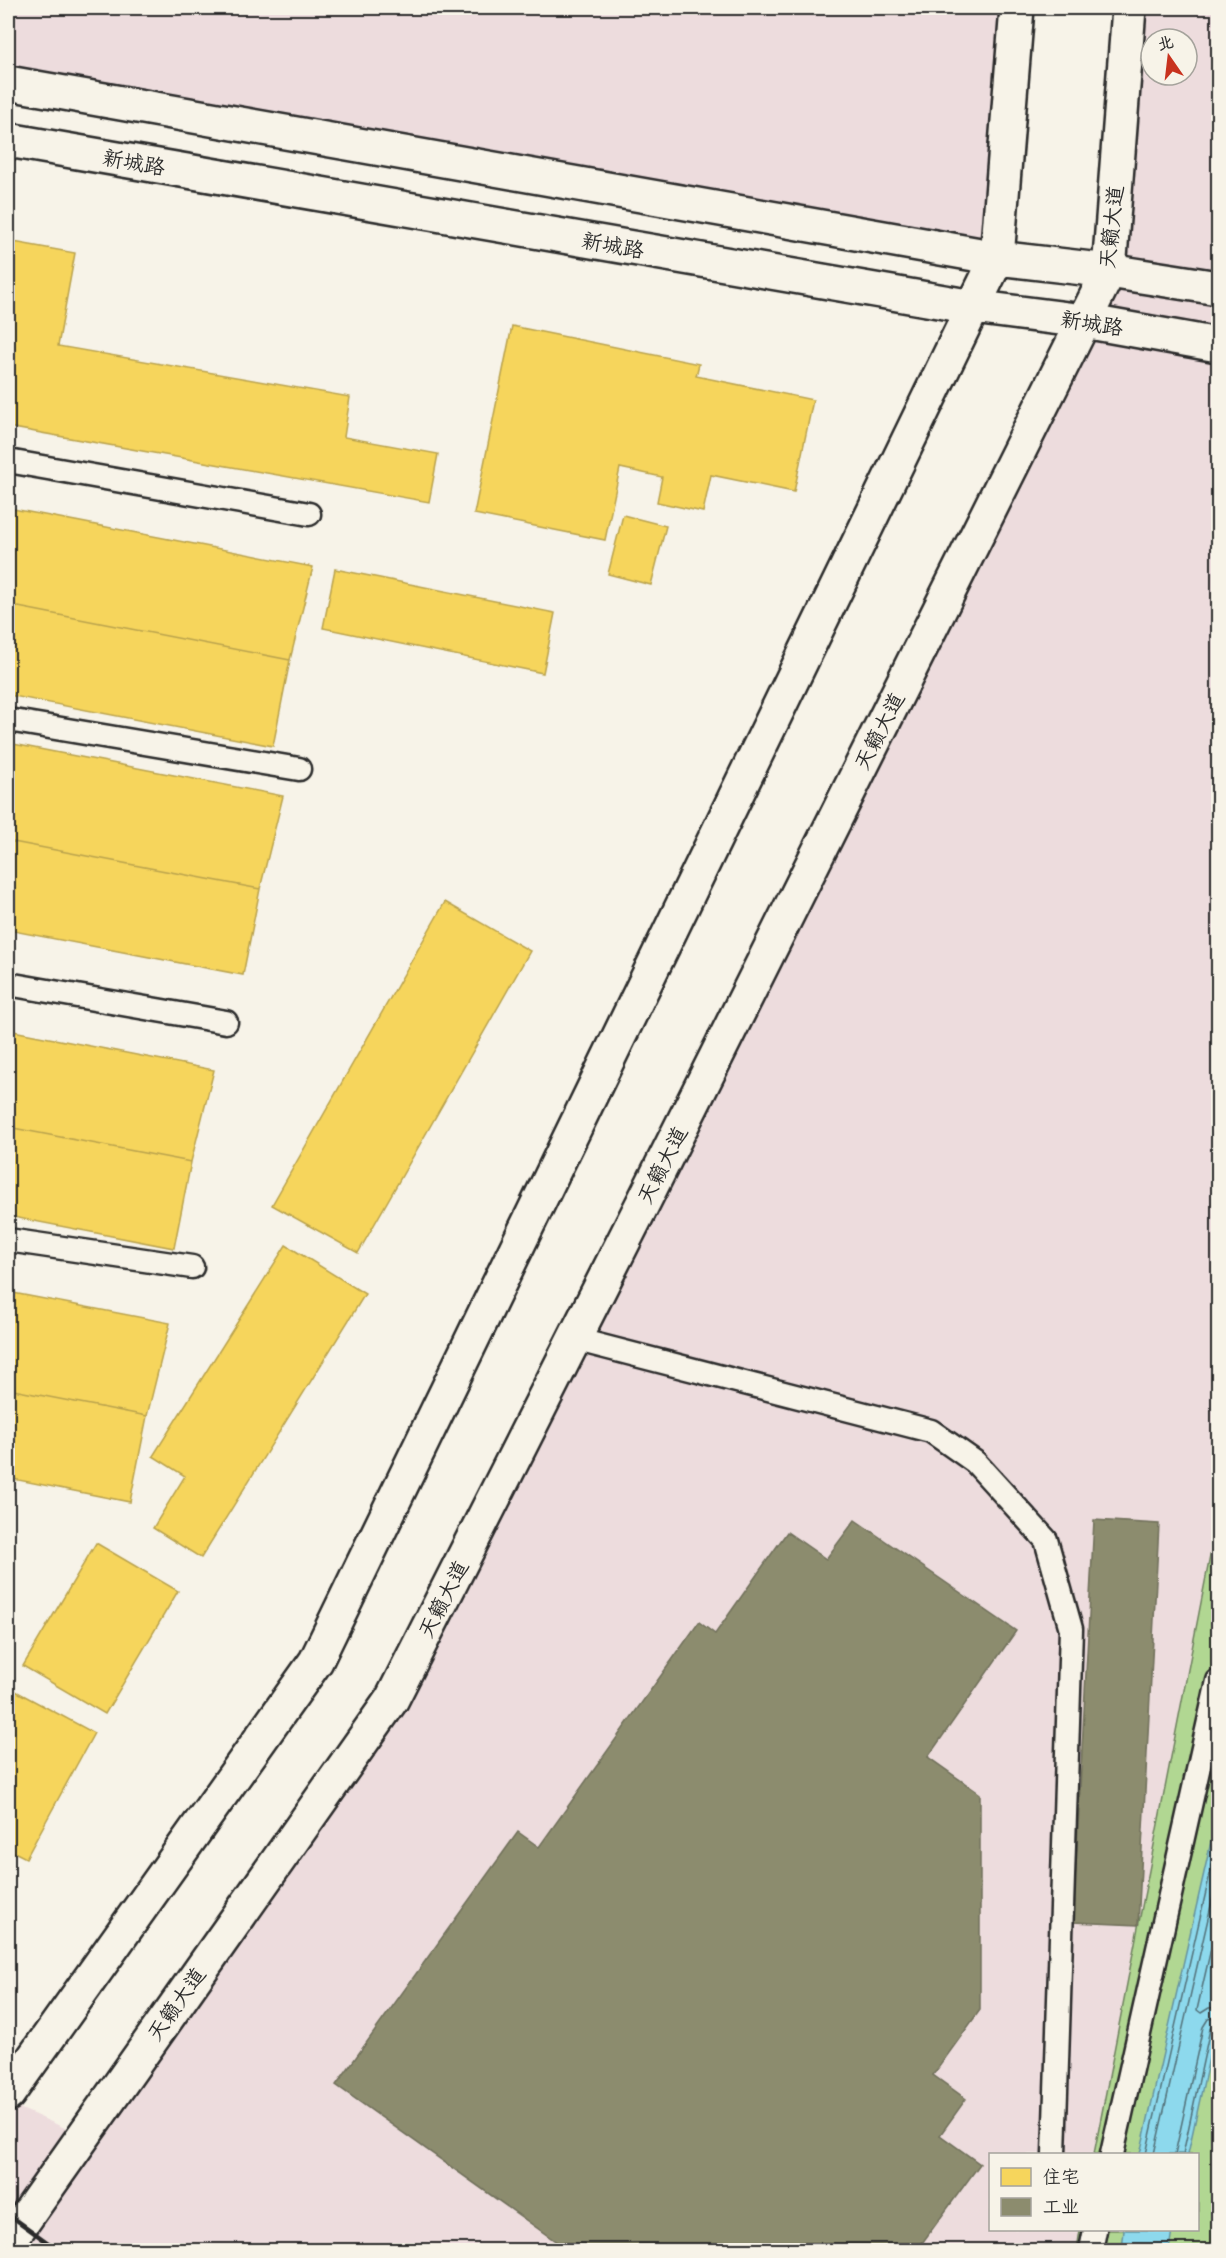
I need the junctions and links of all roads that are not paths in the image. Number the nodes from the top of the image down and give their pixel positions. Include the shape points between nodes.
1 (1017, 8) edge
2 (1129, 8) edge
3 (8, 84) edge
4 (8, 140) edge
5 (997, 258) junction
6 (1109, 271) junction
7 (1218, 288) edge
8 (973, 307) junction
9 (1084, 321) junction
10 (1218, 345) edge
11 (8, 460) edge
12 (309, 514) dead end
13 (8, 720) edge
14 (299, 769) dead end
15 (8, 984) edge
16 (226, 1022) dead end
17 (8, 1240) edge
18 (192, 1267) dead end
19 (574, 1340) junction
20 (1218, 1681) edge
21 (8, 2094) edge
22 (1054, 2153) edge
23 (1112, 2153) edge
24 (1095, 2231) edge
25 (8, 2243) edge
26 (1091, 2250) edge

1 - 5 main road
2 - 6 main road, 天籁大道
3 - 5 main road
4 - 8 main road, 新城路
5 - 6 main road
5 - 8 main road
6 - 7 main road
6 - 9 main road, 天籁大道
8 - 9 main road, 新城路
8 - 21 main road via 316,1661
9 - 10 main road, 新城路
9 - 19 main road, 天籁大道
11 - 12 lane
13 - 14 lane
15 - 16 lane
17 - 18 lane
19 - 22 lane via 931,1431 975,1462 1046,1540 1071,1629
19 - 25 main road, 天籁大道 via 392,1699
20 - 23 lane
24 - 26 lane

